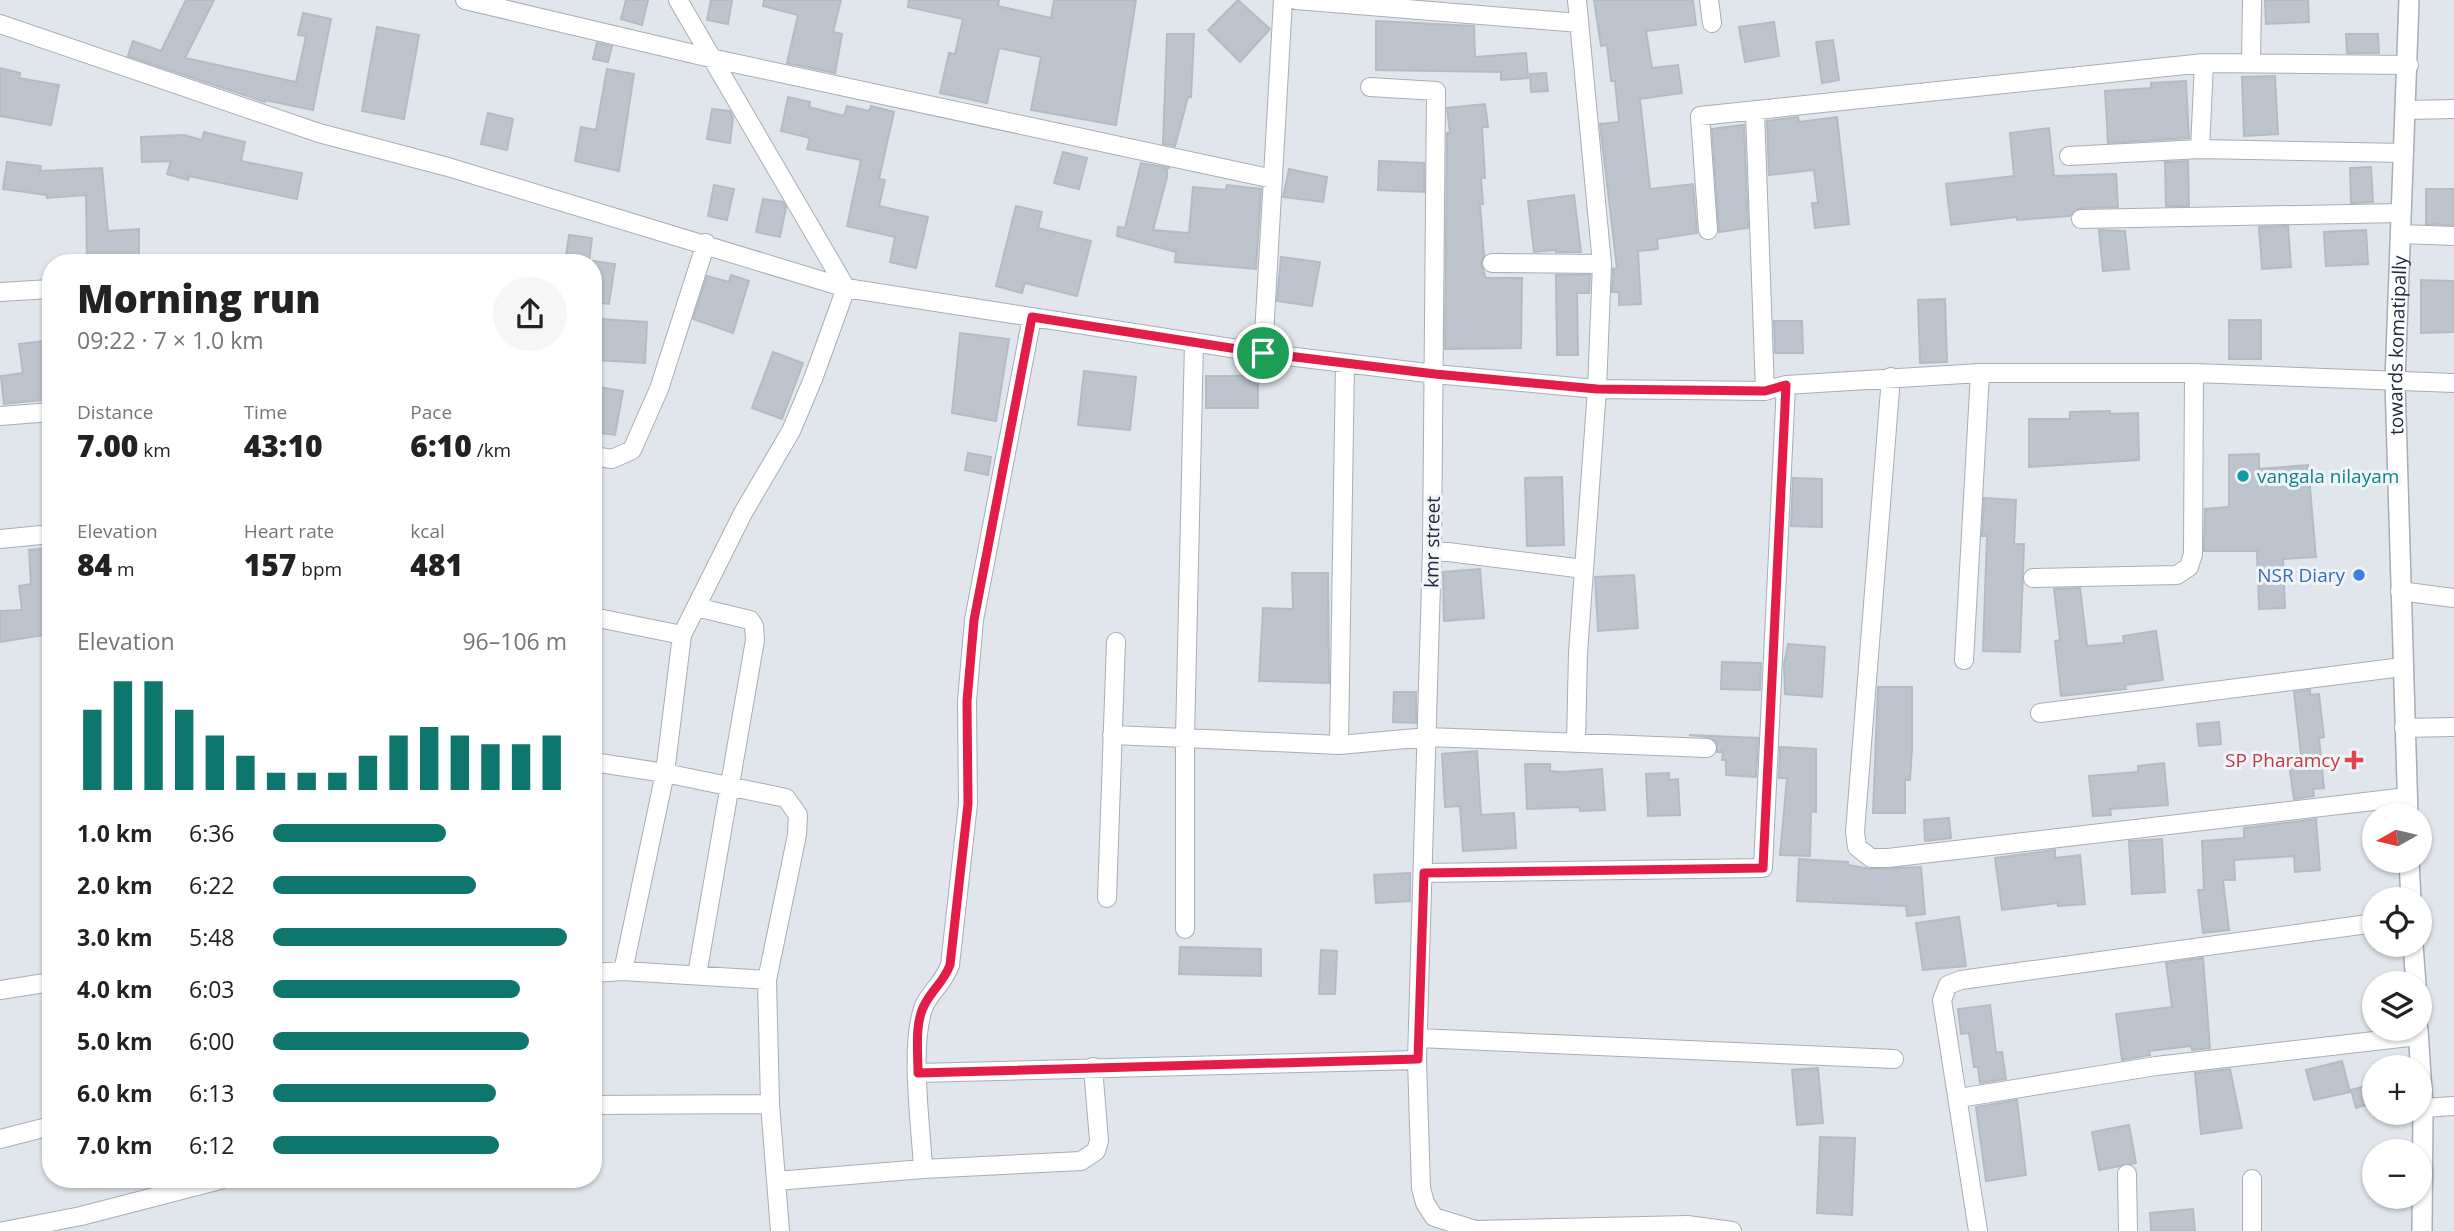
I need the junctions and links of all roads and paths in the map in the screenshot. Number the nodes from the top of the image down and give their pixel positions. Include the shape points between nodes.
1 (465, 0) edge
2 (678, 0) edge
3 (1283, 0) edge
4 (1296, 0) edge
5 (1577, 0) edge
6 (1709, 0) edge
7 (2252, 0) edge
8 (2409, 0) edge
9 (1579, 23) junction
10 (1712, 23) dead end
11 (0, 24) edge
12 (715, 59) junction
13 (2251, 61) junction
14 (2204, 62) junction
15 (2409, 65) junction
16 (1370, 87) dead end
17 (2454, 109) edge
18 (2406, 110) junction
19 (1755, 111) junction
20 (2200, 149) junction
21 (2404, 153) junction
22 (2069, 156) dead end
23 (1273, 179) junction
24 (2401, 213) junction
25 (2081, 219) dead end
26 (1709, 230) dead end
27 (2400, 234) junction
28 (2454, 236) edge
29 (706, 243) junction
30 (1492, 263) dead end
31 (1602, 264) junction
32 (846, 288) junction
33 (42, 290) edge
34 (0, 292) edge
35 (1032, 317) junction
36 (1194, 342) junction
37 (1263, 353) junction
38 (1345, 363) junction
39 (1980, 373) junction
40 (2194, 373) junction
41 (1435, 374) junction
42 (1891, 377) junction
43 (2395, 382) junction
44 (2454, 383) edge
45 (1786, 385) junction
46 (1597, 389) junction
47 (1765, 391) junction
48 (42, 413) edge
49 (0, 415) edge
50 (602, 458) edge
51 (42, 535) edge
52 (0, 539) edge
53 (1432, 550) junction
54 (1584, 569) junction
55 (2033, 578) dead end
56 (2400, 591) junction
57 (2454, 598) edge
58 (696, 607) junction
59 (602, 619) edge
60 (682, 635) junction
61 (1116, 642) dead end
62 (1964, 660) dead end
63 (2402, 667) junction
64 (2040, 713) dead end
65 (2454, 727) edge
66 (2404, 728) junction
67 (1112, 735) junction
68 (1428, 737) junction
69 (1185, 738) junction
70 (1576, 741) junction
71 (1339, 745) junction
72 (1707, 748) dead end
73 (602, 763) edge
74 (664, 773) junction
75 (729, 786) junction
76 (2407, 803) edge
77 (2362, 810) edge
78 (1424, 873) junction
79 (1107, 898) dead end
80 (2362, 925) edge
81 (1185, 929) dead end
82 (623, 971) junction
83 (602, 972) edge
84 (697, 975) junction
85 (767, 980) junction
86 (42, 983) edge
87 (0, 990) edge
88 (1418, 1038) junction
89 (2362, 1040) edge
90 (1418, 1059) junction
91 (1894, 1059) dead end
92 (1093, 1067) junction
93 (918, 1073) junction
94 (1959, 1098) junction
95 (770, 1104) junction
96 (602, 1105) edge
97 (2454, 1106) edge
98 (2432, 1107) edge
99 (2423, 1125) edge
100 (42, 1128) edge
101 (0, 1139) edge
102 (923, 1169) junction
103 (2127, 1174) dead end
104 (2252, 1179) dead end
105 (776, 1181) junction
106 (190, 1188) edge
107 (1476, 1230) edge
108 (4, 1231) edge
109 (780, 1231) edge
110 (1732, 1231) edge
111 (1978, 1231) edge
112 (2128, 1231) edge
113 (2252, 1231) edge
114 (2422, 1231) edge

1 - 12 street
2 - 12 street
3 - 23 street
4 - 9 street
5 - 9 street
6 - 10 street
7 - 13 street
8 - 15 street, towards komatipally
9 - 31 street
11 - 29 street via 318,134
12 - 23 street
12 - 32 street
13 - 14 street
13 - 15 street
14 - 19 street
14 - 20 street
15 - 18 street, towards komatipally
16 - 41 street, kmr street via 1436,91
17 - 18 street
18 - 21 street, towards komatipally
19 - 26 street via 1700,116
19 - 47 street
20 - 21 street
20 - 22 street
21 - 24 street, towards komatipally
23 - 37 street
24 - 25 street
24 - 27 street, towards komatipally
27 - 28 street
27 - 43 street, towards komatipally
29 - 32 street
29 - 50 street via 659,389 632,450 612,460
30 - 31 street
31 - 46 street
32 - 35 street
32 - 58 street via 791,430
33 - 34 street
35 - 36 street
35 - 93 street via 974,620 967,701 968,804 950,965 921,1015
36 - 37 street
36 - 69 street
37 - 38 street
38 - 41 street
38 - 71 street
39 - 40 street
39 - 42 street
39 - 62 street
40 - 43 street
40 - 55 street via 2193,554 2189,567 2177,575
41 - 46 street
41 - 53 street, kmr street
42 - 45 street
42 - 77 street via 1857,847 1871,858
43 - 44 street
43 - 56 street, towards komatipally
45 - 47 street
45 - 78 street via 1763,868
46 - 47 street
46 - 54 street
48 - 49 street
51 - 52 street
53 - 54 street
53 - 68 street, kmr street
54 - 70 street
56 - 57 street
56 - 63 street, towards komatipally
58 - 60 street
58 - 75 street via 750,620 754,626
59 - 60 street
60 - 74 street
61 - 67 street
63 - 64 street
63 - 66 street, towards komatipally
65 - 66 street
66 - 76 street, towards komatipally
67 - 69 street
67 - 79 street
68 - 70 street
68 - 71 street
68 - 78 street, kmr street
69 - 71 street
69 - 81 street
70 - 72 street
73 - 74 street
74 - 75 street
74 - 82 street
75 - 84 street
75 - 85 street via 786,798 798,815
78 - 88 street, kmr street
80 - 94 street via 1948,985 1942,1000
82 - 83 street
82 - 84 street
84 - 85 street
85 - 95 street
86 - 87 street
88 - 90 street, kmr street
88 - 91 street
89 - 94 street via 2157,1066
90 - 92 street
90 - 107 street, kmr street via 1425,1203 1434,1217
92 - 93 street
92 - 102 street via 1099,1141 1090,1158
93 - 102 street
94 - 111 street
95 - 96 street
95 - 105 street
97 - 98 street
99 - 114 street
100 - 101 street
102 - 105 street
103 - 112 street
104 - 113 street
105 - 109 street
106 - 108 street
107 - 110 street, kmr street via 1687,1226

